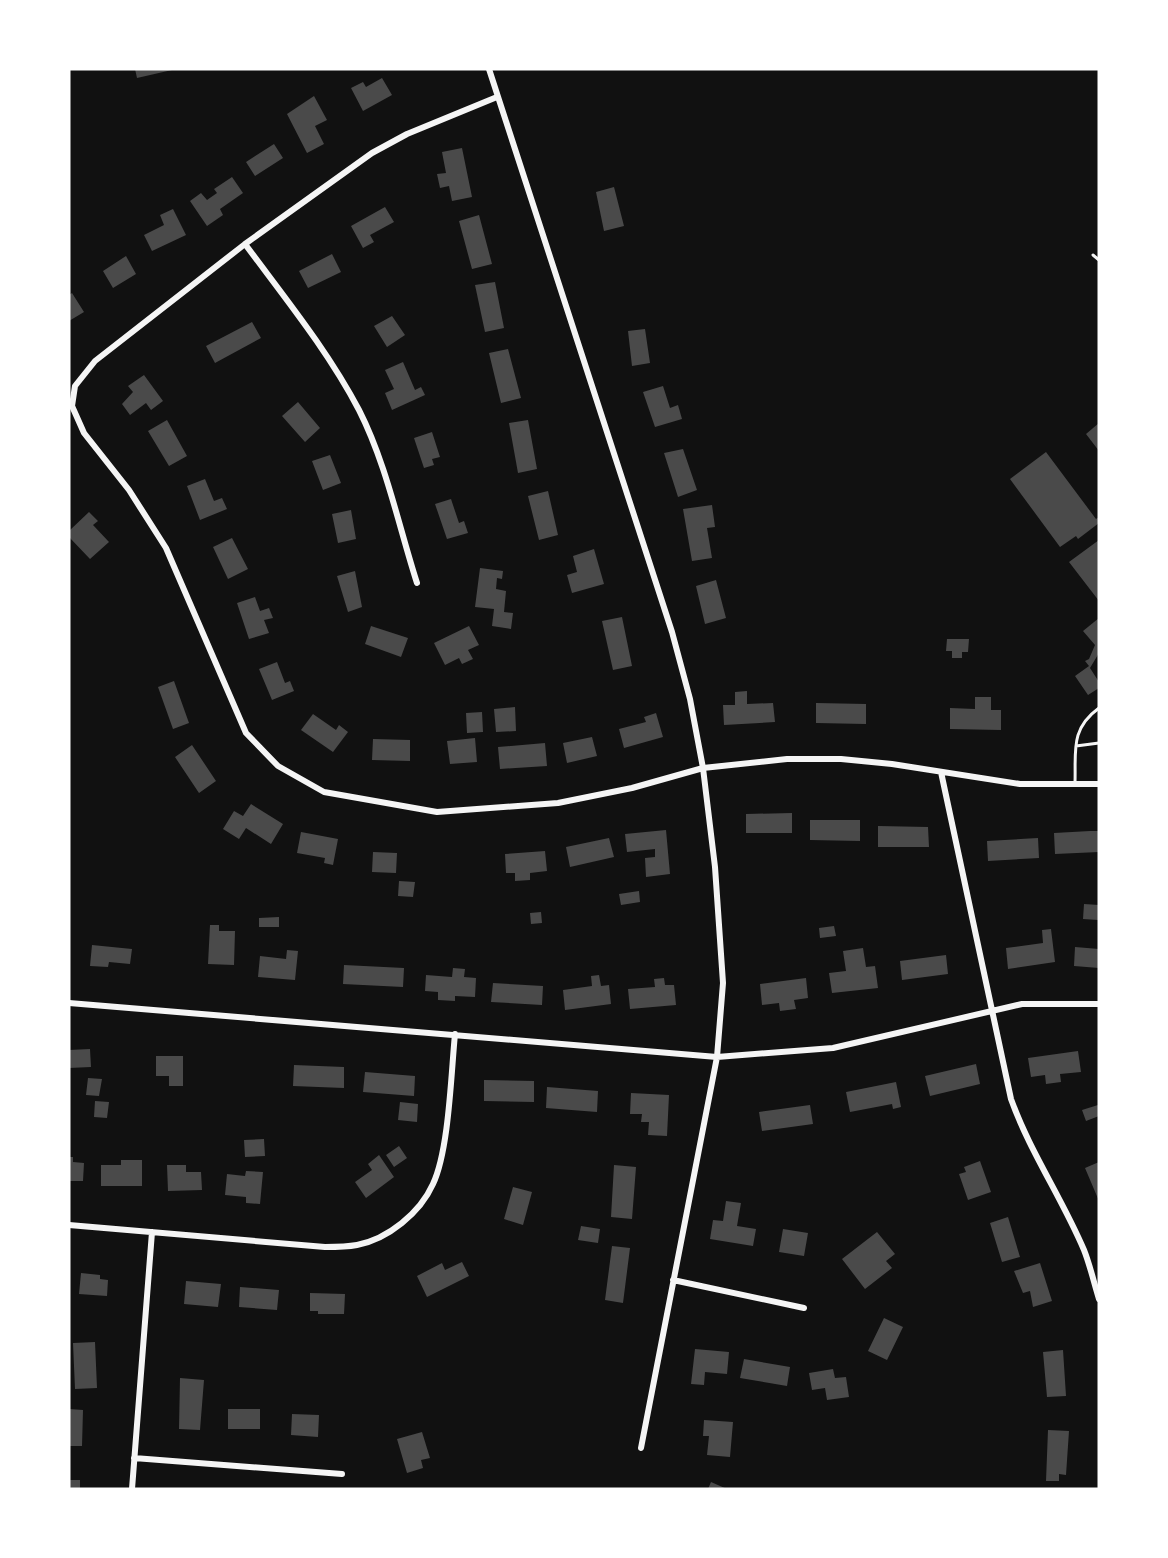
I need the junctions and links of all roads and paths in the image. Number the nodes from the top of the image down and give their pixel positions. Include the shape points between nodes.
1 (489, 69) edge
2 (497, 97) junction
3 (245, 244) junction
4 (1093, 255) dead end
5 (1099, 260) edge
6 (417, 584) dead end
7 (1099, 708) edge
8 (1099, 743) edge
9 (1076, 746) junction
10 (703, 768) junction
11 (942, 772) junction
12 (1099, 784) edge
13 (1075, 785) junction
14 (69, 1003) edge
15 (1099, 1004) edge
16 (992, 1010) junction
17 (455, 1034) junction
18 (717, 1057) junction
19 (69, 1225) edge
20 (152, 1232) junction
21 (673, 1281) junction
22 (1099, 1299) edge
23 (804, 1308) dead end
24 (640, 1448) dead end
25 (134, 1458) junction
26 (342, 1474) dead end
27 (132, 1489) edge

1 - 2 street
2 - 3 street via 407,134 372,153
2 - 10 street via 672,632
3 - 6 street via 334,366 360,412
3 - 10 street via 95,361 75,386 72,406 84,433 129,490 166,548 246,734 278,766 324,792 437,812 558,802 632,788
4 - 5 lane
7 - 9 lane via 1084,718
8 - 9 lane
9 - 13 lane
10 - 11 street via 787,759 841,759
10 - 18 street via 723,983
11 - 13 street via 1020,784
11 - 16 street
12 - 13 street
14 - 17 street
15 - 16 street via 1031,1004
16 - 18 street via 833,1048
16 - 22 street via 1011,1099 1024,1137 1085,1252
17 - 18 street
17 - 20 street via 442,1152 433,1184 415,1212 389,1233 358,1245 324,1247
18 - 21 street
19 - 20 street
20 - 25 street
21 - 23 street
21 - 24 street
25 - 26 street
25 - 27 street

